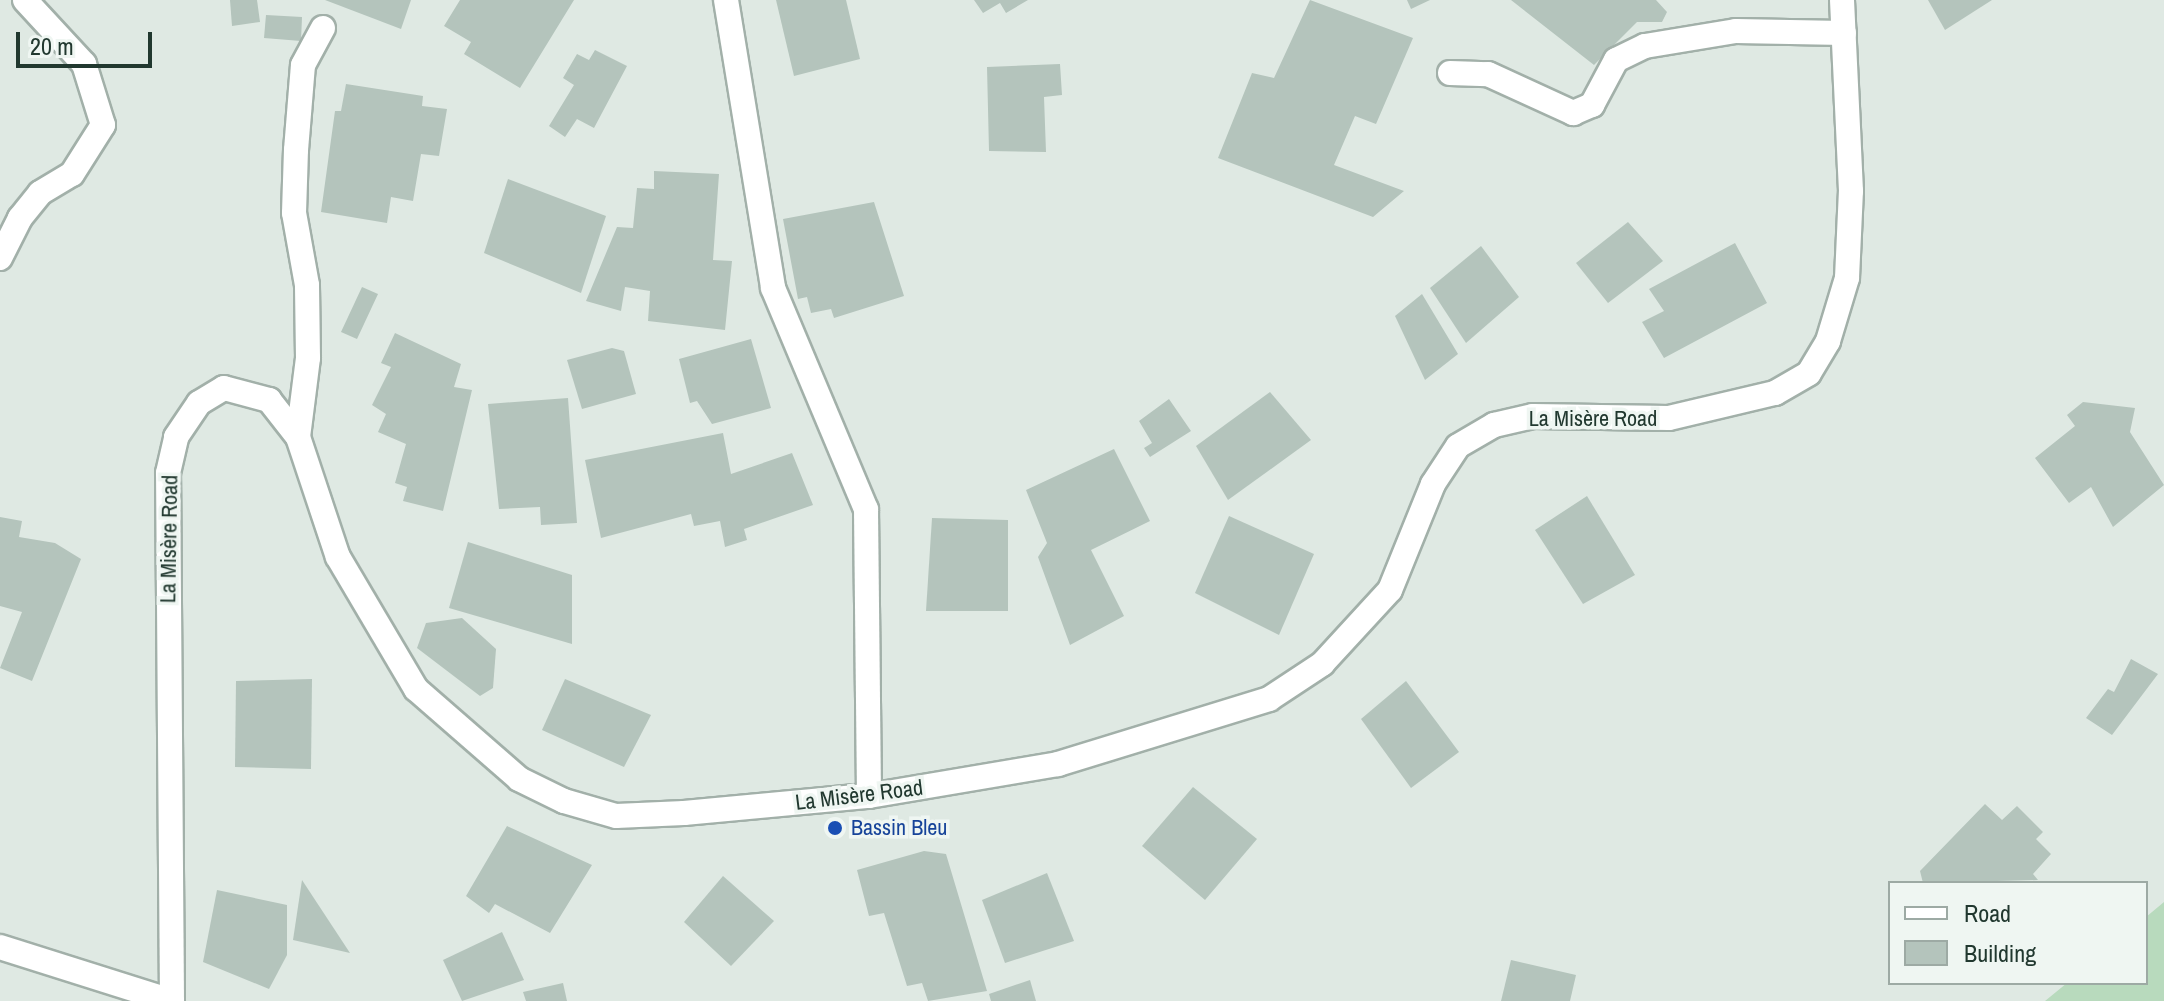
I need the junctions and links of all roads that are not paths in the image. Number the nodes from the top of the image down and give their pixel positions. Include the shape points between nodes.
1 (25, 0) edge
2 (726, 0) edge
3 (1842, 0) edge
4 (323, 28) dead end
5 (1844, 33) junction
6 (1450, 73) dead end
7 (0, 258) edge
8 (298, 437) junction
9 (869, 796) junction
10 (0, 947) edge
11 (171, 1001) edge

1 - 7 main road via 84,64 103,125 72,174 40,193 20,218
2 - 9 main road via 773,288 866,509
3 - 5 main road, La Misère Road
4 - 8 main road via 303,65 296,150 308,358
5 - 6 main road via 1736,31 1645,46 1616,60 1592,105 1573,113 1488,74
5 - 9 main road, La Misère Road via 1847,278 1828,341 1809,373 1775,393 1669,418 1533,416 1494,425 1458,446 1433,484 1383,599 1322,664 1269,699 1058,764
8 - 9 main road, La Misère Road via 338,557 377,631 416,689 519,779 616,816
8 - 11 main road, La Misère Road via 269,400 224,388 199,403 176,437 168,473
10 - 11 main road

